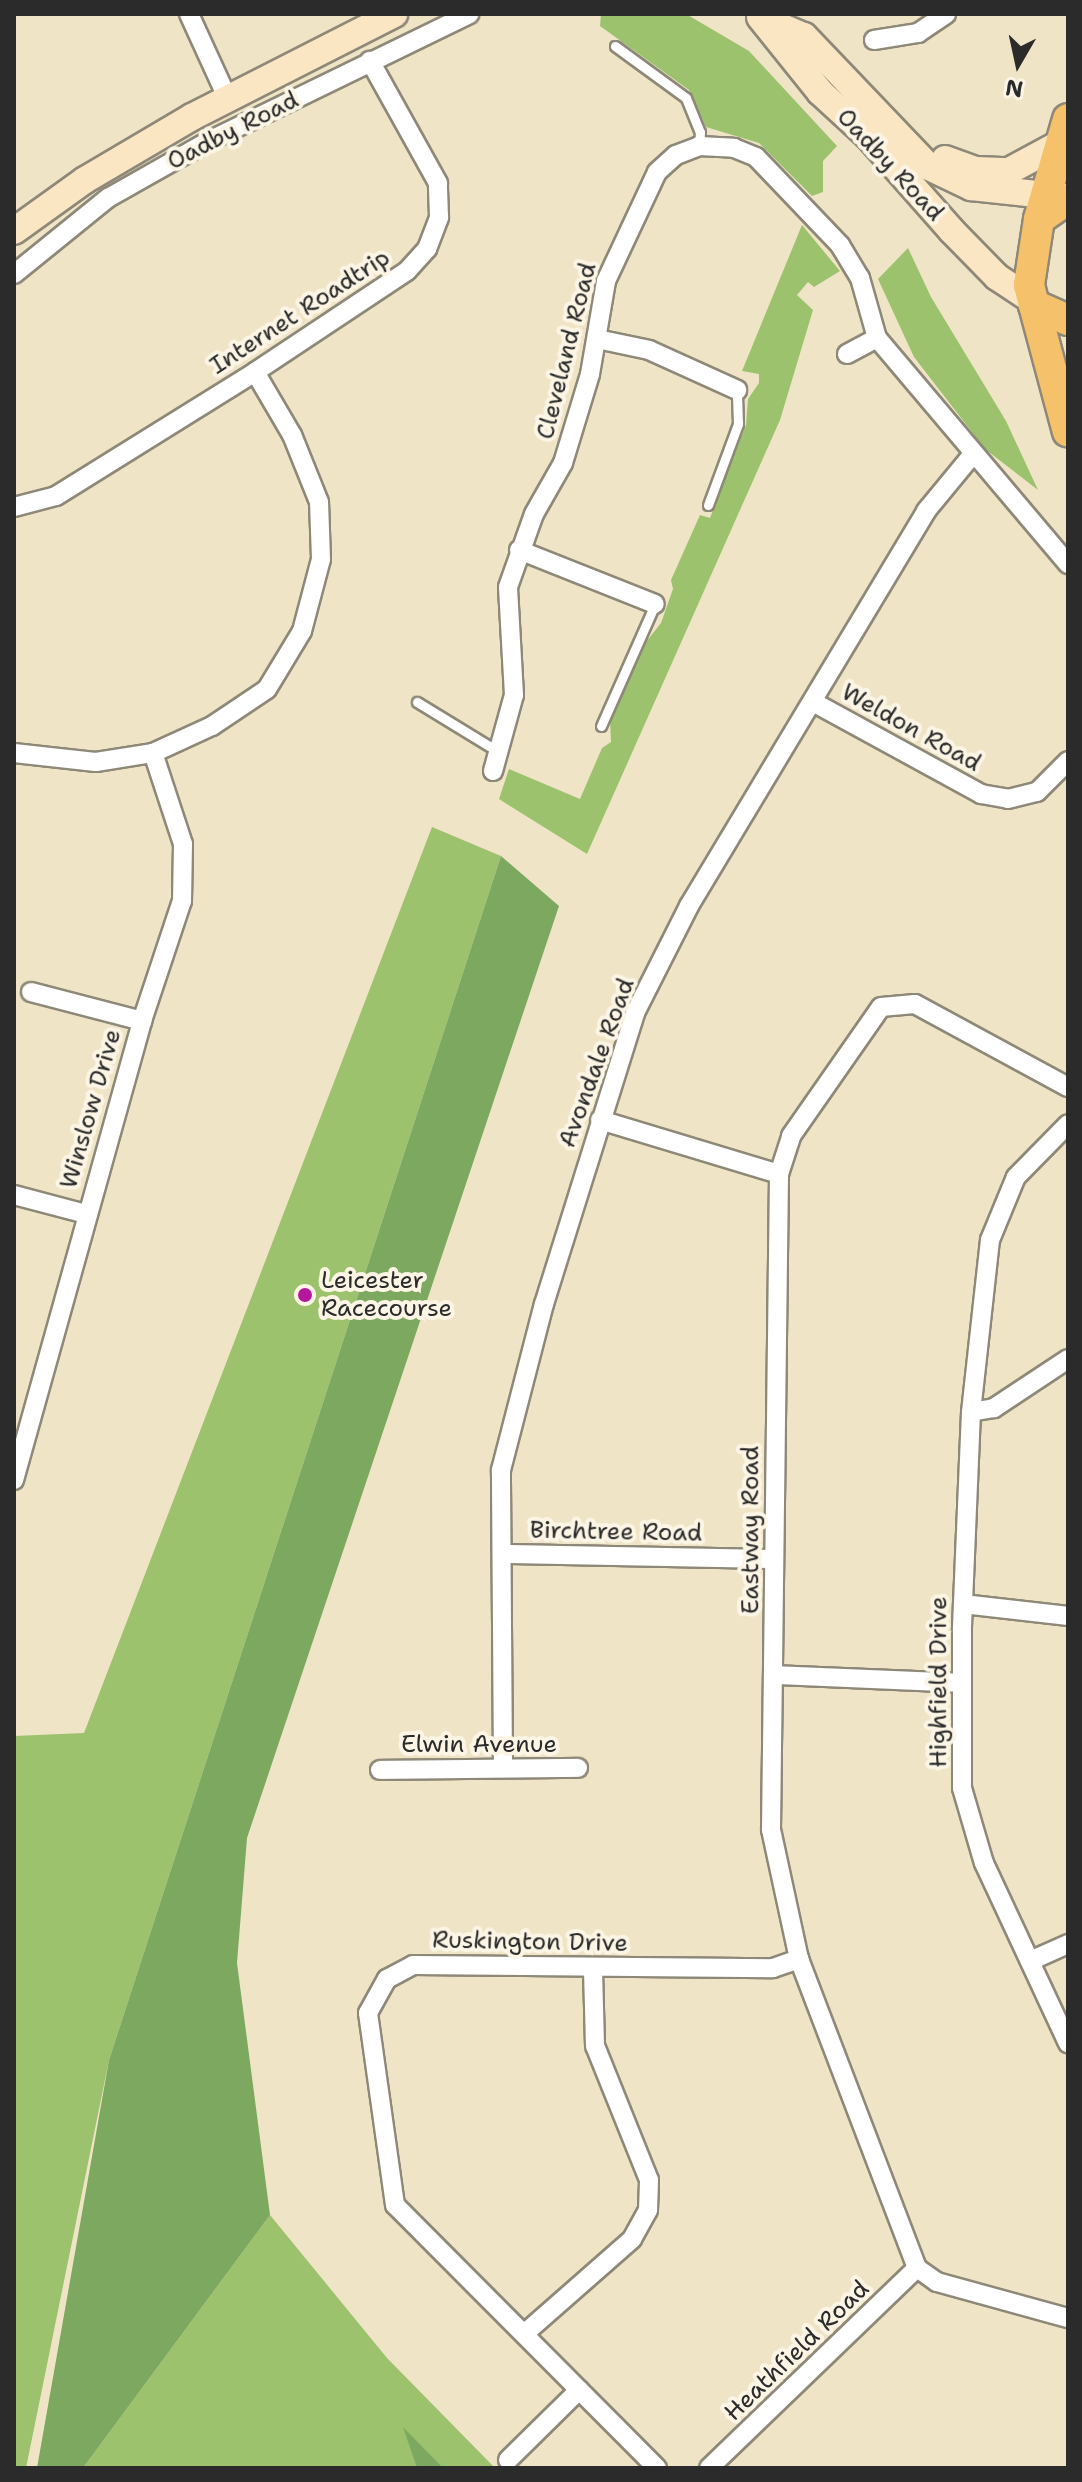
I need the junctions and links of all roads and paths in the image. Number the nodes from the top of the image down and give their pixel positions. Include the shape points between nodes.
1 (189, 14) edge
2 (394, 14) edge
3 (469, 14) edge
4 (946, 14) edge
5 (758, 16) edge
6 (874, 40) dead end
7 (615, 46) dead end
8 (370, 61) junction
9 (228, 99) junction
10 (1065, 131) edge
11 (699, 146) junction
12 (907, 147) junction
13 (1054, 202) edge
14 (14, 231) edge
15 (14, 274) edge
16 (1033, 302) junction
17 (1068, 320) edge
18 (877, 338) junction
19 (597, 339) junction
20 (847, 354) dead end
21 (255, 372) junction
22 (737, 390) joint
23 (1068, 432) edge
24 (973, 454) junction
25 (708, 505) dead end
26 (14, 507) edge
27 (519, 550) junction
28 (1068, 564) edge
29 (655, 604) joint
30 (417, 702) dead end
31 (813, 702) junction
32 (601, 726) dead end
33 (499, 752) junction
34 (14, 753) edge
35 (153, 753) junction
36 (1068, 761) edge
37 (493, 771) dead end
38 (31, 992) dead end
39 (142, 1021) junction
40 (1068, 1087) edge
41 (600, 1120) junction
42 (1068, 1124) edge
43 (779, 1174) junction
44 (14, 1195) edge
45 (86, 1214) junction
46 (1068, 1359) edge
47 (971, 1412) junction
48 (14, 1480) edge
49 (505, 1554) junction
50 (774, 1559) junction
51 (963, 1604) junction
52 (1068, 1616) edge
53 (775, 1675) junction
54 (962, 1683) junction
55 (503, 1767) junction
56 (578, 1768) dead end
57 (380, 1770) dead end
58 (1068, 1944) edge
59 (799, 1959) junction
60 (1030, 1961) junction
61 (593, 1968) junction
62 (1068, 2043) edge
63 (917, 2268) junction
64 (1068, 2318) edge
65 (524, 2334) junction
66 (579, 2390) junction
67 (508, 2460) dead end
68 (657, 2468) edge
69 (709, 2468) edge

1 - 9 street
2 - 9 main road, Oadby Road
3 - 8 street, Oadby Road
4 - 6 street via 918,33
5 - 12 main road, Oadby Road via 804,36
5 - 16 main road, Oadby Road via 820,92 868,136 952,231 997,277
7 - 11 lane via 686,98 700,132
8 - 15 street, Oadby Road via 108,198
8 - 21 street, Internet Roadtrip via 438,183 439,217 407,271
9 - 14 main road, Oadby Road via 85,180
10 - 12 main road via 1009,171 976,170
10 - 13 main road
11 - 18 street via 734,148 756,157 840,245 860,278
11 - 19 street, Cleveland Road via 666,162 648,186 606,281
12 - 13 main road, Oadby Road via 929,167 971,187
13 - 16 main road via 1030,267
16 - 17 main road
16 - 23 main road
18 - 20 street
18 - 24 street
19 - 22 street via 649,350
19 - 27 street, Cleveland Road via 563,463
21 - 26 street, Internet Roadtrip via 56,496
21 - 35 street via 292,435 319,502 321,559 306,616 267,689 212,726
22 - 25 lane via 738,424
24 - 28 street
24 - 31 street, Avondale Road via 926,511
27 - 29 street
27 - 33 street, Cleveland Road via 507,606 514,695
29 - 32 lane
30 - 33 lane
31 - 36 street, Weldon Road via 981,794 1008,799 1037,792
31 - 41 street, Avondale Road via 689,906 635,1013
33 - 37 street, Cleveland Road
34 - 35 street via 96,762
35 - 39 street, Winslow Drive via 183,844 182,901
38 - 39 street
39 - 45 street, Winslow Drive
40 - 43 street, Eastway Road via 915,1004 881,1007 791,1136
41 - 43 street
41 - 49 street, Avondale Road via 501,1470
42 - 47 street, Highfield Drive via 1016,1177 990,1240 976,1328
43 - 50 street, Eastway Road
44 - 45 street
45 - 48 street, Winslow Drive
46 - 47 street via 994,1408
47 - 51 street, Highfield Drive
49 - 50 street, Birchtree Road
49 - 55 street, Avondale Road
50 - 53 street, Eastway Road
51 - 52 street
51 - 54 street, Highfield Drive
53 - 54 street
53 - 59 street, Eastway Road via 771,1830
54 - 60 street, Highfield Drive via 962,1788 984,1863
55 - 56 street, Elwin Avenue
55 - 57 street, Elwin Avenue
58 - 60 street
59 - 61 street, Ruskington Drive via 773,1968
59 - 63 street, Eastway Road
60 - 62 street, Highfield Drive
61 - 65 street via 595,2046 649,2180 648,2210 632,2239
61 - 65 street, Ruskington Drive via 413,1965 387,1979 368,2013 395,2205
63 - 64 street via 937,2282
63 - 69 street, Heathfield Road
65 - 66 street, Ruskington Drive
66 - 67 street
66 - 68 street, Ruskington Drive

